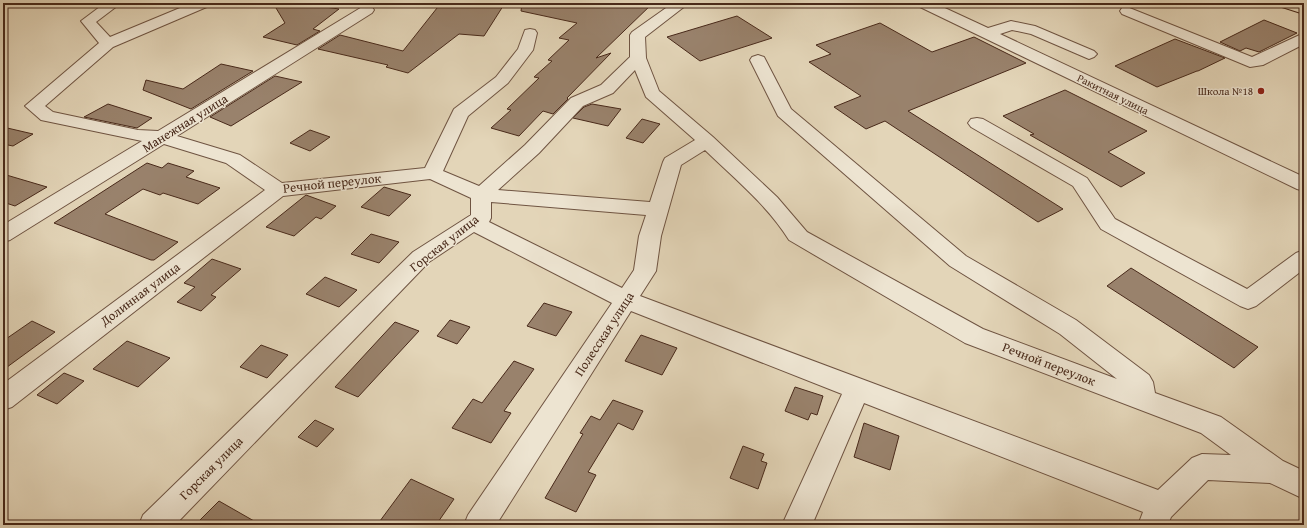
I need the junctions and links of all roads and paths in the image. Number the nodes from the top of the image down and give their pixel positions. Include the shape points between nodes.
1 (114, 3) edge
2 (204, 3) edge
3 (682, 3) edge
4 (923, 3) edge
5 (1284, 3) edge
6 (367, 10) dead end
7 (1304, 10) edge
8 (1127, 11) dead end
9 (530, 32) dead end
10 (987, 34) junction
11 (1304, 38) edge
12 (108, 44) junction
13 (1089, 54) dead end
14 (638, 58) junction
15 (758, 60) dead end
16 (977, 123) dead end
17 (162, 137) junction
18 (707, 141) junction
19 (432, 173) junction
20 (1304, 185) edge
21 (278, 190) junction
22 (481, 195) junction
23 (657, 209) junction
24 (473, 223) junction
25 (3, 235) edge
26 (1304, 258) edge
27 (626, 300) junction
28 (857, 389) junction
29 (3, 399) edge
30 (1143, 400) junction
31 (1272, 470) junction
32 (1304, 486) edge
33 (1158, 516) edge
34 (154, 525) edge
35 (479, 525) edge
36 (797, 525) edge

1 - 12 street via 88,21
2 - 12 street
3 - 14 street via 637,34
4 - 10 street, Ракитная улица
5 - 7 main road
6 - 17 street, Манежная улица
8 - 11 street via 1250,62 1257,62
9 - 19 street via 525,50 502,80 460,113
10 - 13 street via 1011,25 1035,30
10 - 20 street, Ракитная улица
12 - 17 street, Речной переулок via 34,106 47,116 138,135
14 - 18 street, Речной переулок via 652,93
14 - 22 street, Горская улица via 607,89 577,102 532,149
15 - 30 street via 784,112 958,261 1068,328 1140,382
16 - 26 street via 1080,182 1108,224 1248,300
17 - 21 street, Речной переулок via 233,159
17 - 25 street, Манежная улица
18 - 23 street, Полесская улица via 672,162
18 - 30 street, Речной переулок via 770,202 798,236 974,336
19 - 21 street, Речной переулок
19 - 22 street
21 - 29 street, Долинная улица
22 - 23 street
22 - 24 street, Горская улица via 481,218
23 - 27 street, Полесская улица via 645,271
24 - 27 street
24 - 34 street, Горская улица via 421,257
27 - 28 street
27 - 35 street, Полесская улица
28 - 33 street
28 - 36 street
30 - 31 street, Речной переулок via 1211,425
31 - 32 street, Речной переулок
31 - 33 street via 1202,467

